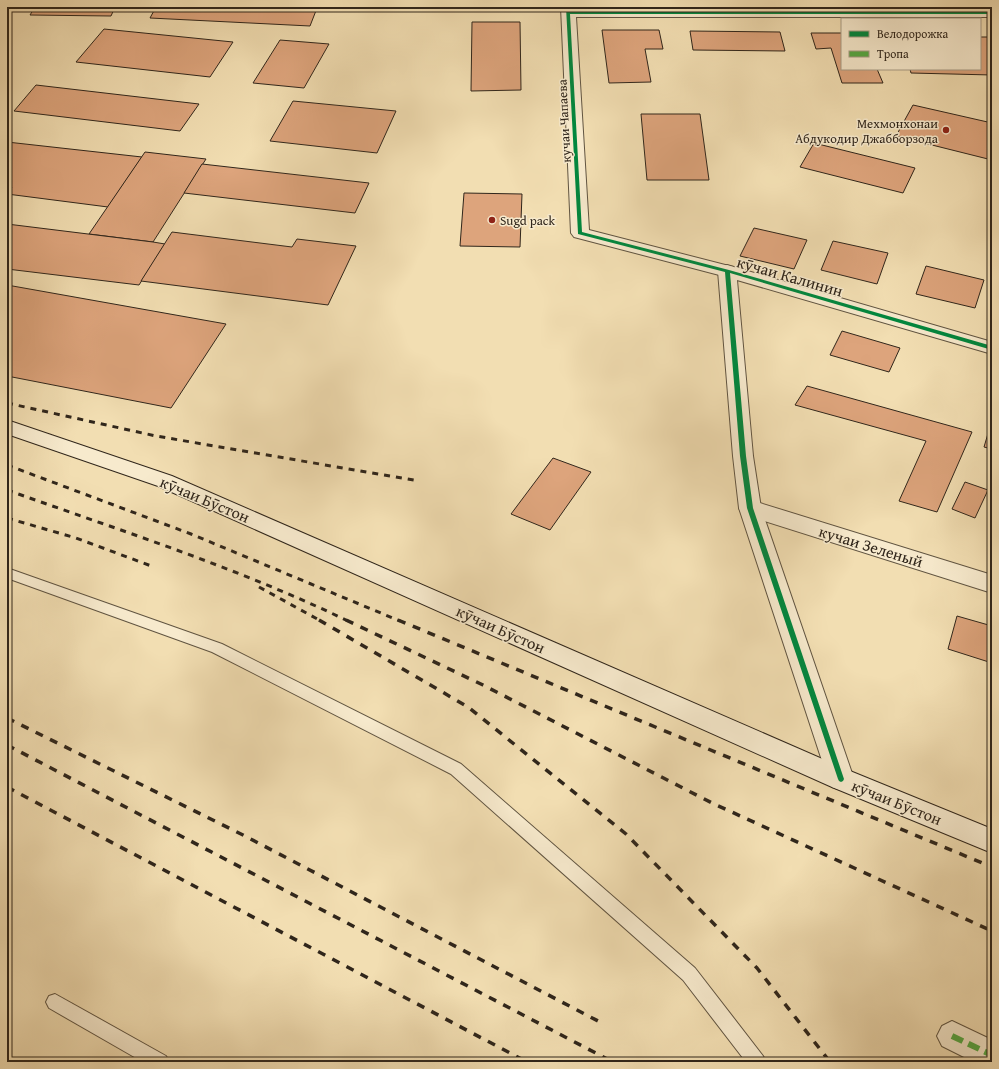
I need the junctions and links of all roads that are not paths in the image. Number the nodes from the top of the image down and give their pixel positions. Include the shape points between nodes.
1 (569, 10) edge
2 (800, 10) edge
3 (992, 13) edge
4 (580, 233) joint
5 (728, 271) junction
6 (992, 348) edge
7 (7, 427) edge
8 (750, 508) junction
9 (7, 573) edge
10 (992, 584) edge
11 (841, 779) junction
12 (992, 841) edge
13 (55, 1002) dead end
14 (952, 1036) dead end
15 (992, 1055) edge
16 (160, 1062) edge
17 (757, 1062) edge

1 - 2 street
1 - 4 street, кучаи Чапаева
2 - 3 street
4 - 5 street, кӯчаи Калинин
5 - 6 street, кӯчаи Калинин
5 - 8 street via 743,456
7 - 11 street, кӯчаи Бӯстон via 165,481
8 - 10 street, кучаи Зеленый
8 - 11 street
9 - 17 lane via 217,648 456,769 689,974
11 - 12 street, кӯчаи Бӯстон
13 - 16 lane
14 - 15 street

